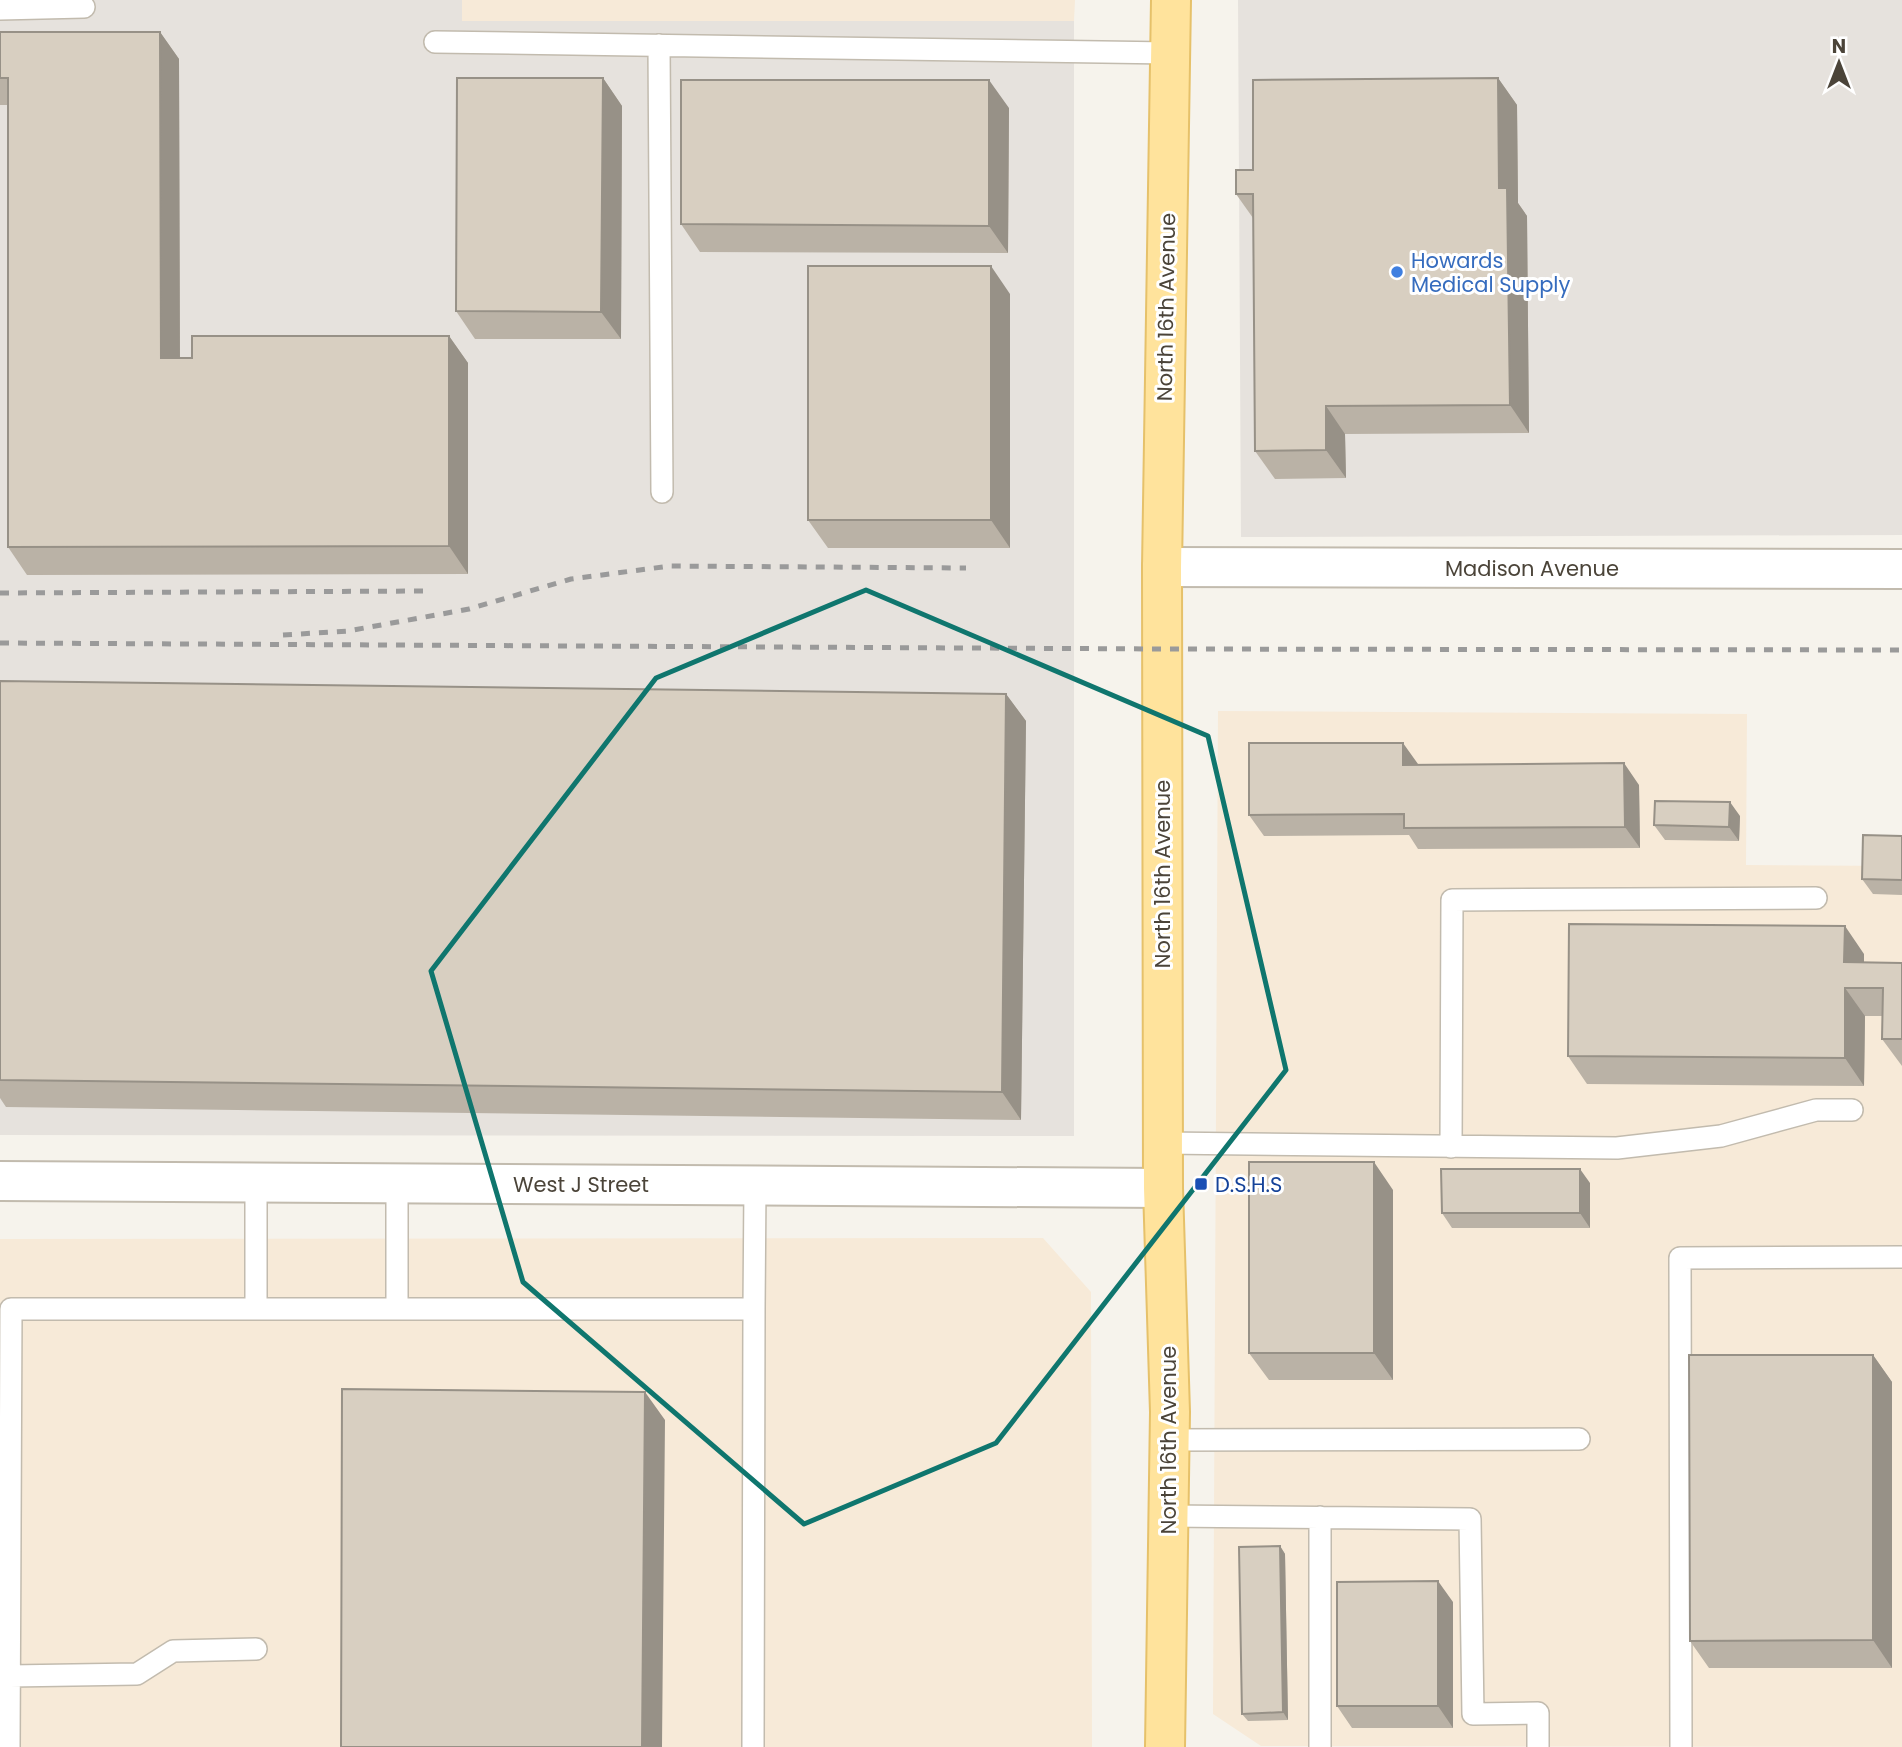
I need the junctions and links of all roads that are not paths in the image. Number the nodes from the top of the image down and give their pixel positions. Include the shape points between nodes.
1 (1171, 0) edge
2 (84, 7) dead end
3 (0, 9) edge
4 (435, 42) dead end
5 (659, 46) junction
6 (1170, 53) junction
7 (662, 492) dead end
8 (1162, 567) junction
9 (1902, 569) edge
10 (1816, 898) dead end
11 (1852, 1110) dead end
12 (1163, 1143) junction
13 (1451, 1147) junction
14 (0, 1181) edge
15 (256, 1182) junction
16 (397, 1183) junction
17 (755, 1186) junction
18 (1163, 1188) junction
19 (1902, 1257) edge
20 (256, 1309) junction
21 (397, 1309) junction
22 (754, 1309) junction
23 (1579, 1439) dead end
24 (1169, 1440) junction
25 (1168, 1516) junction
26 (1320, 1517) junction
27 (256, 1649) dead end
28 (9, 1676) junction
29 (9, 1747) edge
30 (753, 1747) edge
31 (1165, 1747) edge
32 (1320, 1747) edge
33 (1538, 1747) edge
34 (1681, 1747) edge

1 - 6 main road, North 16th Avenue
2 - 3 lane
4 - 5 lane
5 - 6 lane
5 - 7 lane
6 - 8 main road, North 16th Avenue
8 - 9 street, Madison Avenue
8 - 12 main road, North 16th Avenue
10 - 13 lane via 1451,901
11 - 13 lane via 1816,1110 1721,1136 1617,1148
12 - 13 lane
12 - 18 main road, North 16th Avenue
14 - 15 street, West J Street
15 - 16 street, West J Street
15 - 20 lane
16 - 17 street, West J Street
16 - 21 lane
17 - 18 street, West J Street
17 - 22 lane
18 - 24 main road, North 16th Avenue
19 - 34 lane via 1680,1258
20 - 21 lane
20 - 28 lane via 11,1309
21 - 22 lane
22 - 30 lane
23 - 24 lane
24 - 25 main road, North 16th Avenue
25 - 26 lane
25 - 31 main road, North 16th Avenue
26 - 32 lane
26 - 33 lane via 1470,1519 1473,1714 1538,1713
27 - 28 lane via 173,1651 137,1674
28 - 29 lane

